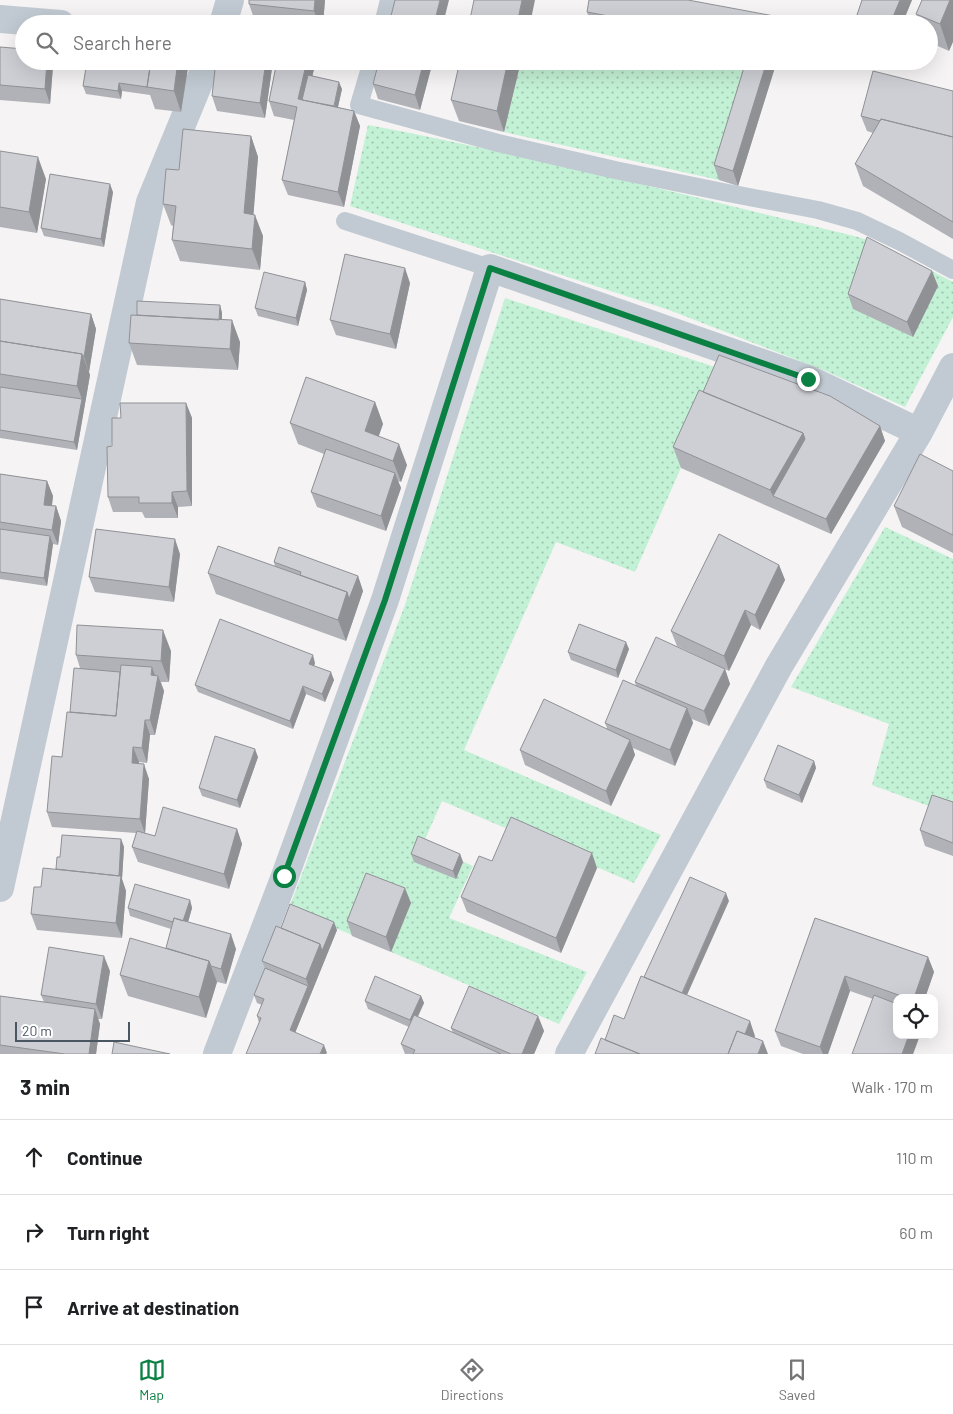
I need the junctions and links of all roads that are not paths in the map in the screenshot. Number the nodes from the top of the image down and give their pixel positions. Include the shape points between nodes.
1 (389, 0) edge
2 (385, 15) edge
3 (0, 19) edge
4 (15, 20) edge
5 (204, 70) edge
6 (369, 70) edge
7 (344, 221) dead end
8 (490, 268) junction
9 (953, 270) edge
10 (953, 367) edge
11 (919, 432) junction
12 (0, 888) edge
13 (217, 1054) edge
14 (569, 1054) edge

1 - 2 lane
3 - 4 street
5 - 12 street via 150,202
6 - 9 lane via 359,106 615,170 818,210 857,221
7 - 8 lane
8 - 11 street via 808,379
8 - 13 street via 385,600
10 - 11 street
11 - 14 street via 779,666

